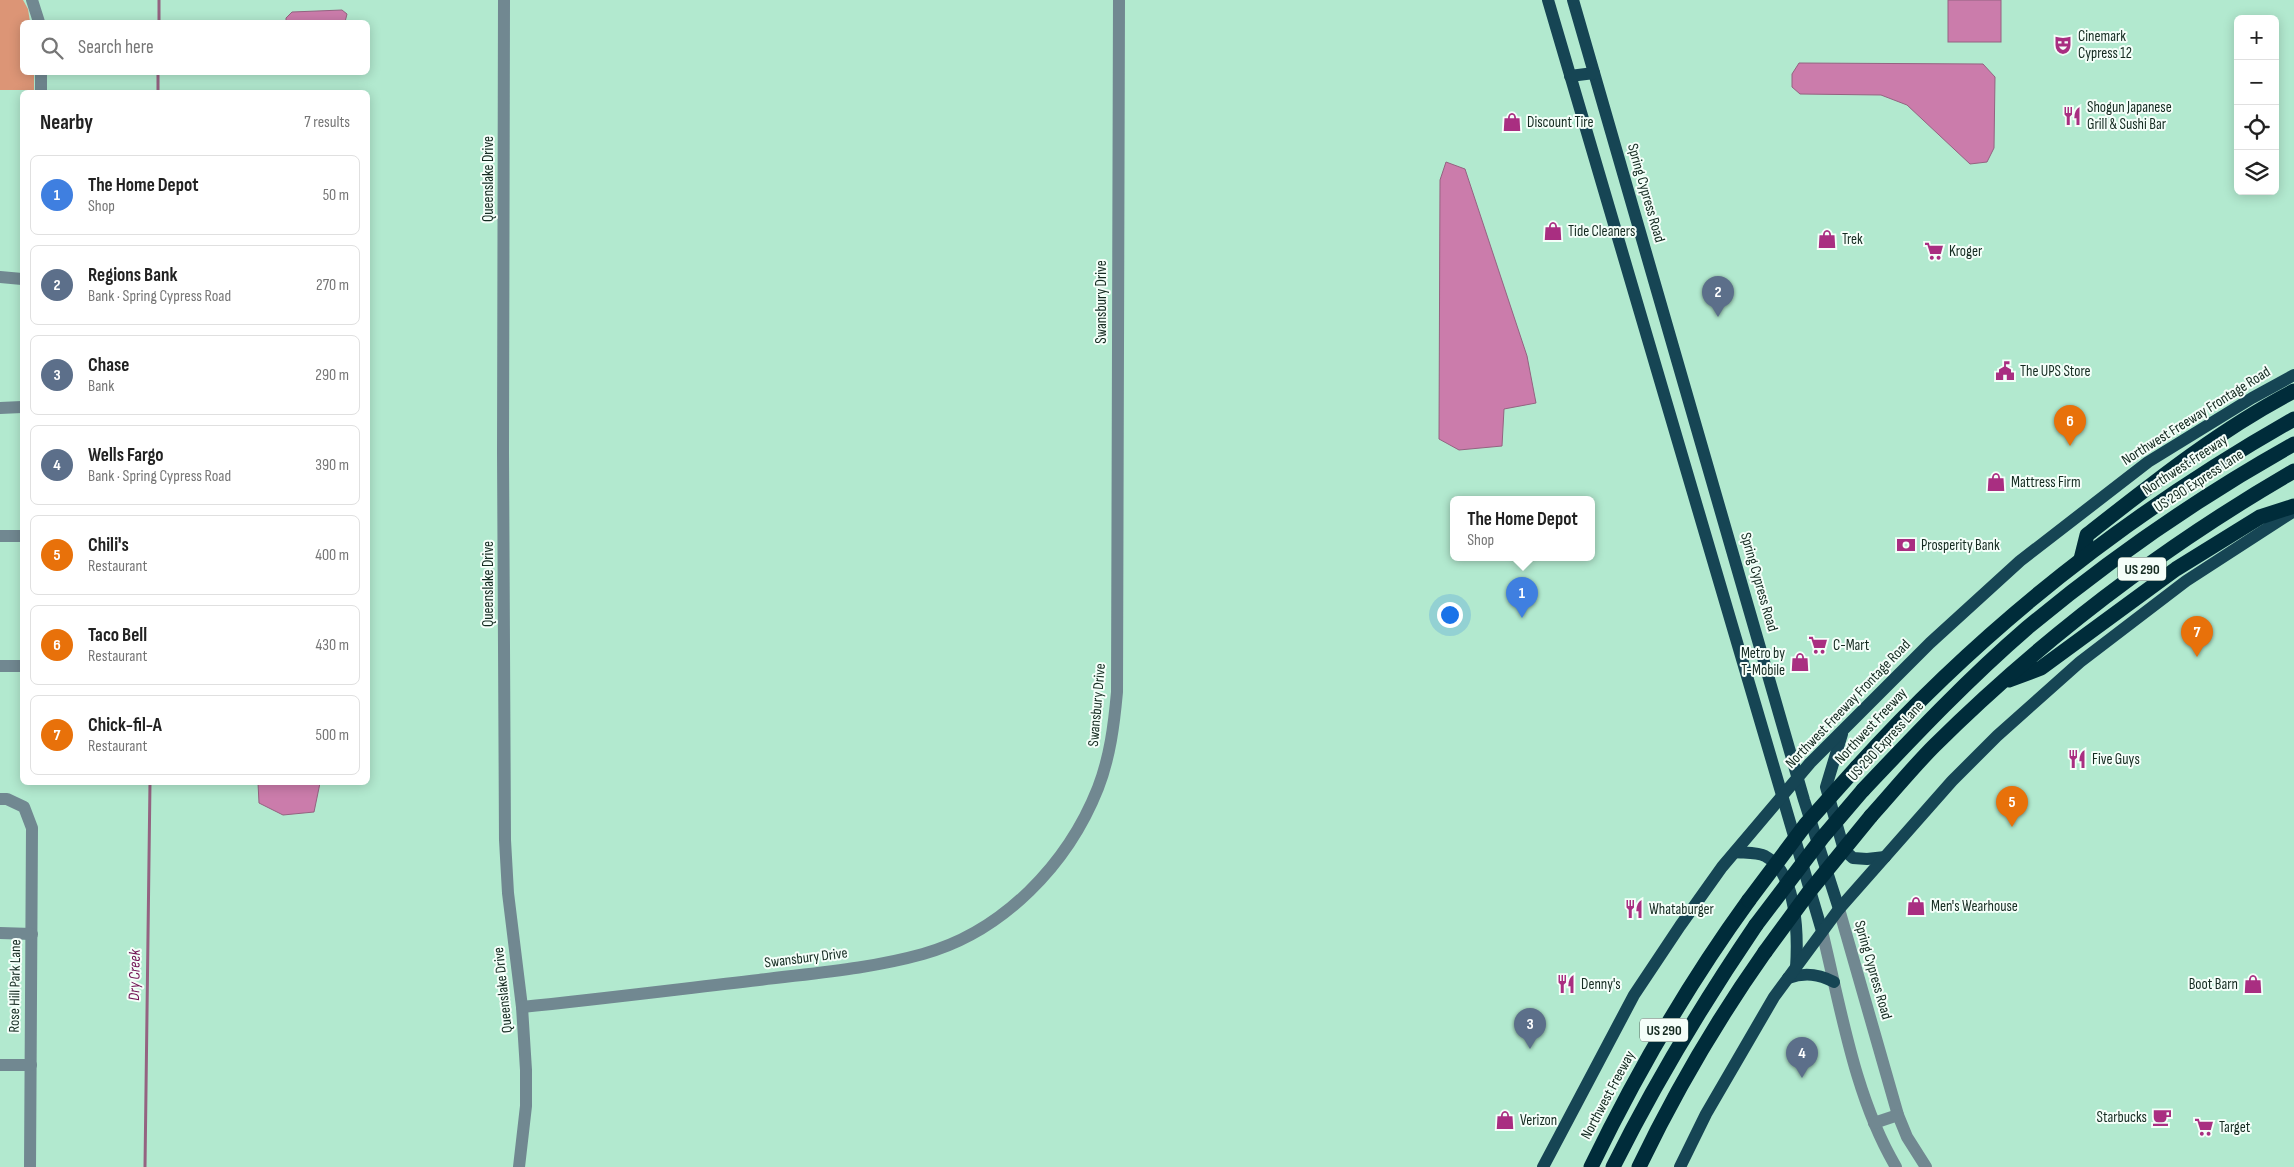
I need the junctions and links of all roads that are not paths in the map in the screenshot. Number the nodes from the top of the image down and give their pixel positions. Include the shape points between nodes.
1 (32, 0) edge
2 (504, 0) edge
3 (1119, 0) edge
4 (1548, 0) edge
5 (1573, 0) edge
6 (38, 20) edge
7 (1594, 73) junction
8 (41, 75) edge
9 (1570, 76) junction
10 (41, 90) edge
11 (1646, 251) junction
12 (1624, 259) junction
13 (0, 277) edge
14 (20, 279) edge
15 (2294, 375) edge
16 (2294, 391) edge
17 (20, 407) edge
18 (0, 408) edge
19 (2294, 419) edge
20 (2294, 444) edge
21 (2294, 471) edge
22 (1714, 488) junction
23 (1694, 496) junction
24 (2294, 506) edge
25 (2294, 511) edge
26 (0, 536) edge
27 (20, 536) edge
28 (2081, 559) junction
29 (0, 666) edge
30 (20, 666) edge
31 (2001, 683) junction
32 (1843, 732) junction
33 (1798, 778) junction
34 (1782, 798) junction
35 (0, 799) edge
36 (1734, 852) junction
37 (1885, 857) junction
38 (1839, 909) junction
39 (1822, 931) junction
40 (0, 934) edge
41 (32, 934) junction
42 (1792, 973) junction
43 (1834, 982) junction
44 (522, 1007) junction
45 (0, 1065) edge
46 (31, 1065) junction
47 (1898, 1115) junction
48 (1874, 1123) junction
49 (30, 1167) edge
50 (519, 1167) edge
51 (1543, 1167) edge
52 (1591, 1167) edge
53 (1613, 1167) edge
54 (1638, 1167) edge
55 (1680, 1167) edge
56 (1896, 1167) edge
57 (1926, 1167) edge

1 - 6 street
2 - 44 street, Queenslake Drive via 505,840
3 - 44 street, Swansbury Drive via 1117,692 1109,752 1083,819 1044,876 1013,906 973,933 924,954 827,973
4 - 9 main road
5 - 7 main road, Spring Cypress Road
7 - 9 main road
7 - 11 main road, Spring Cypress Road
8 - 10 street
9 - 12 main road
11 - 12 main road
11 - 22 main road, Spring Cypress Road
12 - 23 main road
13 - 14 street
15 - 32 main road, Northwest Freeway Frontage Road via 2148,462 2034,550 1936,636
16 - 28 highway via 2245,418 2138,495 2087,536
17 - 18 street
19 - 28 highway, Northwest Freeway / US 290 via 2170,495
20 - 53 highway, US 290 Express Lane, bridge via 2152,532 2081,584 2026,629 1925,724 1822,838 1756,925 1676,1050
21 - 31 highway, US 290 via 2232,506 2175,544 2082,612
22 - 23 main road
22 - 33 main road, Spring Cypress Road
23 - 34 main road
24 - 31 highway via 2260,517 2176,569 2041,668
25 - 37 main road via 2186,581 2080,662 1952,781
26 - 27 street
28 - 52 highway, Northwest Freeway / US 290, bridge via 1956,665 1806,824 1749,900 1678,1006
29 - 30 street
31 - 54 highway, US 290, bridge via 1933,747 1808,892 1738,990 1687,1074
32 - 33 main road, Northwest Freeway Frontage Road
32 - 37 main road via 1826,787 1844,850 1852,858
33 - 34 main road, Northwest Freeway Frontage Road
33 - 38 main road, Spring Cypress Road
34 - 36 main road, Northwest Freeway Frontage Road
34 - 39 main road
35 - 41 street, Rose Hill Park Lane via 24,807 32,828
36 - 42 main road via 1765,856 1781,870 1792,900 1798,936
36 - 51 main road, Northwest Freeway Frontage Road via 1634,995
37 - 38 main road
38 - 39 main road
38 - 47 street, Spring Cypress Road
39 - 42 main road
39 - 43 street
40 - 41 street
41 - 46 street, Rose Hill Park Lane
42 - 43 main road via 1815,975
42 - 55 main road via 1774,997 1706,1114
43 - 48 street via 1857,1073
44 - 50 street, Queenslake Drive via 526,1106
45 - 46 street
46 - 49 street, Rose Hill Park Lane
47 - 48 street
47 - 57 street, Spring Cypress Road via 1907,1137
48 - 56 street

